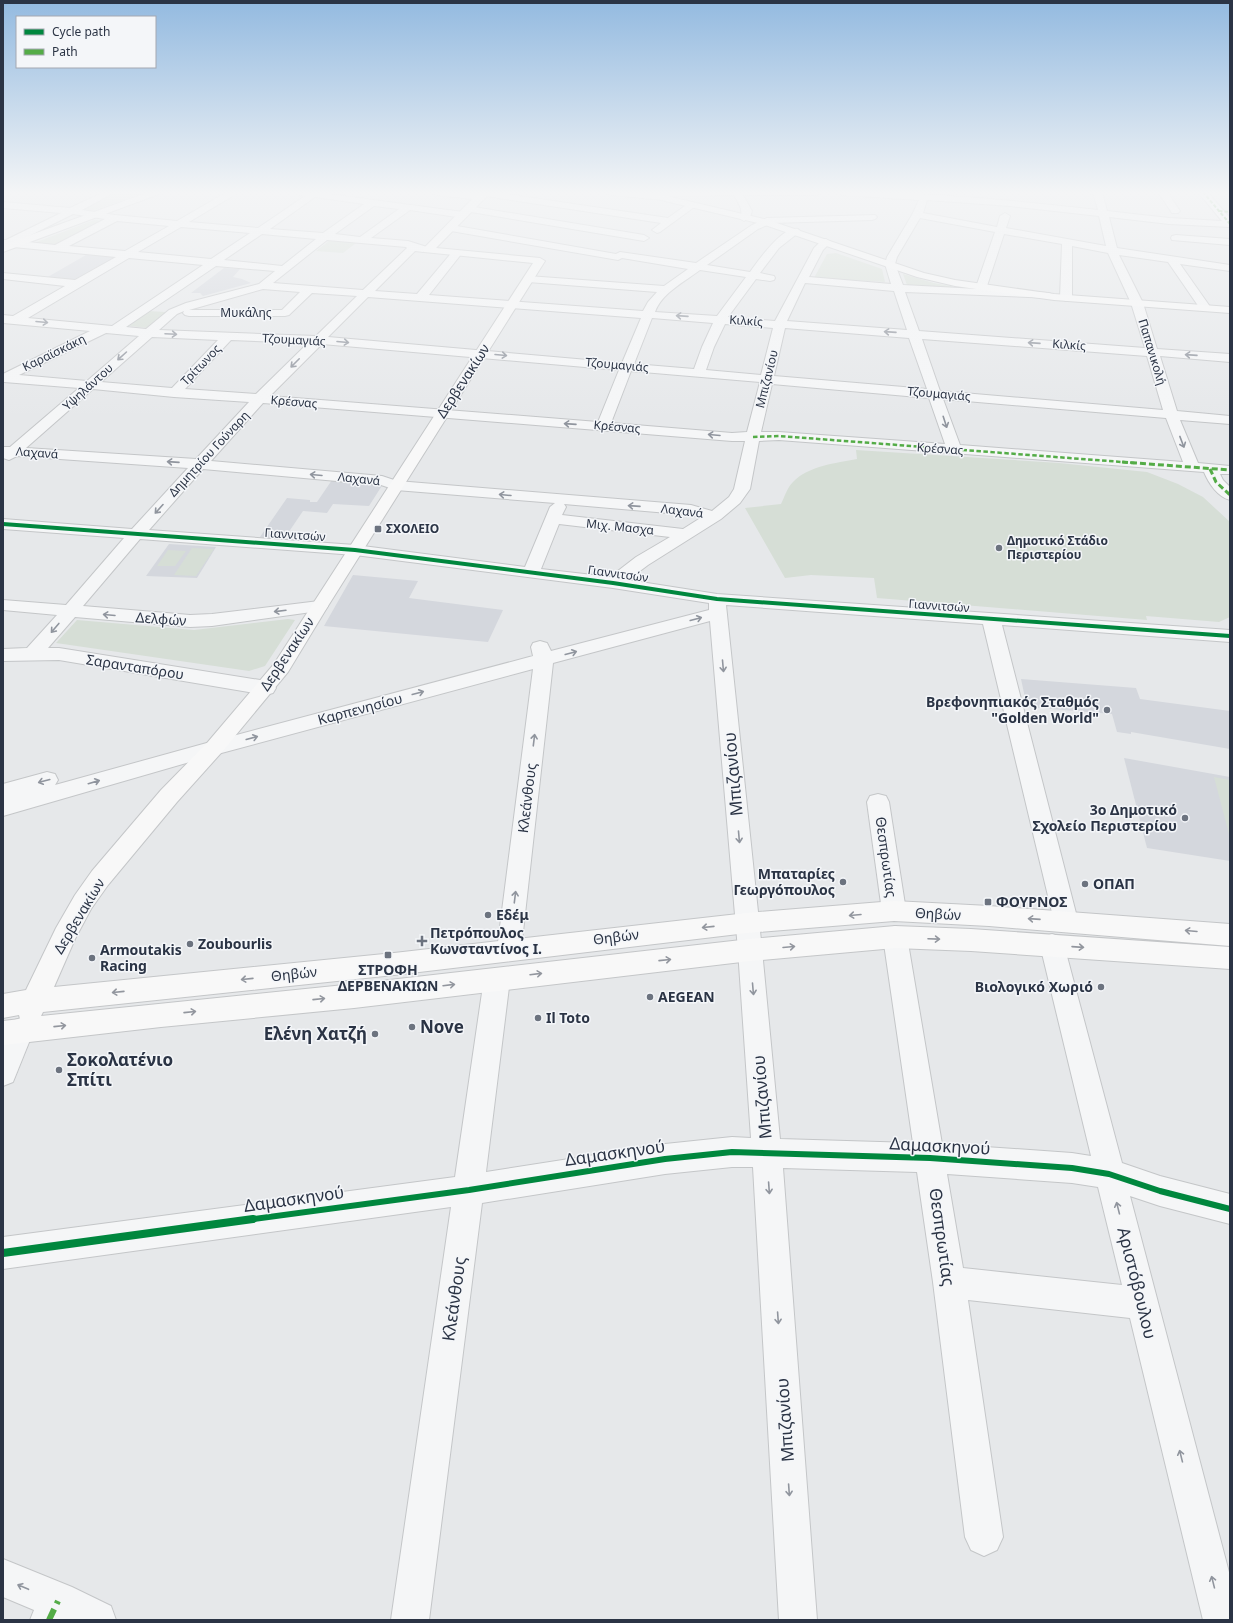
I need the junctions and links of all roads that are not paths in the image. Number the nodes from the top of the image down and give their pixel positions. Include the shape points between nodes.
1 (105, 268) edge
2 (204, 268) edge
3 (268, 268) edge
4 (391, 268) edge
5 (446, 268) edge
6 (536, 268) edge
7 (695, 268) edge
8 (701, 268) edge
9 (759, 268) edge
10 (809, 268) edge
11 (891, 268) edge
12 (901, 268) edge
13 (988, 268) edge
14 (1067, 268) edge
15 (1120, 268) edge
16 (1177, 268) edge
17 (283, 269) joint
18 (593, 274) dead end
19 (753, 275) junction
20 (3, 276) edge
21 (770, 278) dead end
22 (528, 279) junction
23 (803, 280) junction
24 (580, 283) junction
25 (77, 284) junction
26 (263, 286) junction
27 (982, 287) junction
28 (898, 288) junction
29 (310, 289) junction
30 (666, 290) junction
31 (365, 293) junction
32 (1054, 296) junction
33 (421, 297) junction
34 (1066, 298) junction
35 (1136, 303) junction
36 (512, 304) junction
37 (1205, 308) junction
38 (1230, 310) edge
39 (173, 312) junction
40 (648, 314) junction
41 (3, 319) edge
42 (721, 319) junction
43 (16, 320) junction
44 (780, 324) junction
45 (3, 326) edge
46 (111, 328) junction
47 (149, 332) junction
48 (915, 334) junction
49 (228, 337) junction
50 (318, 340) junction
51 (1152, 352) junction
52 (480, 354) junction
53 (1230, 358) edge
54 (628, 366) junction
55 (699, 373) junction
56 (4, 378) edge
57 (767, 379) junction
58 (89, 386) junction
59 (174, 393) junction
60 (936, 394) junction
61 (259, 399) junction
62 (442, 414) junction
63 (1171, 414) junction
64 (1230, 420) edge
65 (603, 426) junction
66 (753, 437) junction
67 (954, 450) junction
68 (9, 451) edge
69 (3, 462) edge
70 (199, 464) junction
71 (1192, 467) junction
72 (1210, 469) junction
73 (1230, 470) edge
74 (396, 485) junction
75 (1230, 494) edge
76 (561, 500) junction
77 (715, 516) junction
78 (553, 519) junction
79 (3, 524) edge
80 (136, 534) junction
81 (686, 534) junction
82 (355, 550) junction
83 (531, 572) junction
84 (612, 583) junction
85 (3, 605) edge
86 (319, 606) junction
87 (717, 606) junction
88 (68, 611) junction
89 (991, 619) junction
90 (1230, 636) edge
91 (542, 653) junction
92 (33, 654) junction
93 (3, 655) edge
94 (266, 688) junction
95 (230, 729) junction
96 (214, 748) junction
97 (3, 792) edge
98 (878, 802) dead end
99 (3, 808) edge
100 (1066, 921) junction
101 (895, 924) junction
102 (1230, 935) edge
103 (748, 937) junction
104 (1052, 945) junction
105 (509, 950) junction
106 (1230, 958) edge
107 (498, 979) junction
108 (34, 1001) junction
109 (3, 1006) edge
110 (12, 1032) edge
111 (3, 1073) edge
112 (767, 1154) junction
113 (930, 1158) junction
114 (1109, 1174) junction
115 (469, 1190) junction
116 (1230, 1209) edge
117 (3, 1253) edge
118 (949, 1282) junction
119 (1142, 1303) junction
120 (984, 1537) dead end
121 (3, 1578) edge
122 (53, 1611) edge
123 (97, 1620) edge
124 (410, 1620) edge
125 (798, 1620) edge
126 (1222, 1620) edge

1 - 25 street
2 - 46 street, Καραϊσκάκη
3 - 17 street
4 - 31 street, Δημητρίου Γούναρη
5 - 33 street
6 - 22 street, Δερβενακίων
7 - 30 street
8 - 19 street
9 - 19 street
10 - 23 street, Μπιζανίου
11 - 28 street
12 - 27 street via 935,279
13 - 27 street
14 - 34 street
15 - 35 street, Παπανικολή
16 - 37 street
17 - 26 street
18 - 24 street
19 - 21 street
19 - 42 street
20 - 25 street
22 - 24 street
22 - 36 street, Δερβενακίων
23 - 28 street
23 - 44 street, Μπιζανίου
24 - 30 street
25 - 43 street
26 - 29 street, Κιλκίς
26 - 39 street, Υψηλάντου
27 - 32 street
28 - 32 street
28 - 48 street
29 - 31 street, Κιλκίς
29 - 39 street, Μυκάλης via 285,313
30 - 40 street via 658,295
31 - 33 street, Κιλκίς
31 - 50 street, Δημητρίου Γούναρη
32 - 34 street
33 - 36 street, Κιλκίς
34 - 35 street
35 - 37 street
35 - 51 street, Παπανικολή
36 - 40 street, Κιλκίς
36 - 52 street, Δερβενακίων
37 - 38 street
39 - 47 street, Υψηλάντου
42 -> 40 street, Κιλκίς
40 - 54 street
41 - 43 street, Τζουμαγιάς
42 - 44 street, Κιλκίς
42 - 55 street
43 - 45 street
43 -> 46 street, Τζουμαγιάς
48 -> 44 street, Κιλκίς
44 - 57 street, Μπιζανίου
46 - 47 street, Τζουμαγιάς
46 - 56 street, Καραϊσκάκη
47 -> 49 street, Τζουμαγιάς
47 -> 58 street, Υψηλάντου
51 -> 48 street, Κιλκίς
48 - 60 street
49 - 50 street, Τζουμαγιάς
49 - 59 street, Τρίτωνος
50 -> 52 street, Τζουμαγιάς
50 -> 61 street, Δημητρίου Γούναρη
53 -> 51 street, Κιλκίς
51 - 63 street, Παπανικολή
52 -> 54 street, Τζουμαγιάς
52 - 62 street, Δερβενακίων
54 - 55 street, Τζουμαγιάς
54 - 65 street
55 - 57 street, Τζουμαγιάς
56 - 58 street, Κρέσνας
57 - 60 street, Τζουμαγιάς
57 - 66 street, Μπιζανίου
58 - 59 street, Κρέσνας
58 - 68 street, Υψηλάντου
59 - 61 street, Κρέσνας
60 - 63 street, Τζουμαγιάς
60 -> 67 street
61 - 62 street, Κρέσνας
61 - 70 street, Δημητρίου Γούναρη
65 -> 62 street, Κρέσνας
62 - 74 street, Δερβενακίων
63 - 64 street, Τζουμαγιάς
63 -> 71 street, Παπανικολή
66 -> 65 street, Κρέσνας
66 - 67 street, Κρέσνας via 779,436
66 - 77 street, Μπιζανίου via 742,489 735,500
67 - 71 street, Κρέσνας
68 - 69 street, Υψηλάντου
70 -> 68 street, Λαχανά
74 -> 70 street, Λαχανά via 382,481
70 -> 80 street, Δημητρίου Γούναρη
71 - 72 street, Κρέσνας
72 - 73 street, Κρέσνας
72 - 75 street via 1216,482
76 -> 74 street, Λαχανά
74 - 82 street, Δερβενακίων
77 -> 76 street, Λαχανά via 691,510
76 - 78 street
77 - 81 street, Μπιζανίου
78 - 81 street, Μιχ. Μασχα
78 - 83 street
79 - 80 street, Γιαννιτσών
80 - 82 street, Γιαννιτσών
80 - 88 street, Δημητρίου Γούναρη
81 - 84 street, Μπιζανίου
82 - 83 street, Γιαννιτσών
82 - 86 street, Δερβενακίων
83 - 84 street, Γιαννιτσών
84 - 87 street, Γιαννιτσών
85 - 88 street, Δελφών
86 -> 88 street, Δελφών via 190,621
86 - 94 street, Δερβενακίων
87 - 89 street, Γιαννιτσών
87 - 91 street, Καρπενησίου
87 -> 103 street, Μπιζανίου
88 -> 92 street, Δημητρίου Γούναρη
89 - 90 street, Γιαννιτσών
89 - 100 street
91 - 95 street, Καρπενησίου
96 -> 91 street, Καρπενησίου
105 -> 91 street, Κλεάνθους
92 - 93 street, Σαρανταπόρου
92 - 94 street, Σαρανταπόρου via 59,654
94 - 95 street, Δερβενακίων
95 - 96 street, Δερβενακίων
95 -> 97 street, Καρπενησίου
99 -> 96 street, Καρπενησίου
96 - 108 street, Δερβενακίων via 100,878 65,935
98 - 101 street, Θεσπρωτίας
100 -> 101 street, Θηβών
102 -> 100 street, Θηβών
101 - 103 street, Θηβών
101 -> 104 street, Θηβών via 971,940
101 - 113 street, Θεσπρωτίας
103 -> 105 street, Θηβών
107 -> 103 street, Θηβών
103 -> 112 street, Μπιζανίου
104 -> 106 street, Θηβών
104 - 114 street, Αριστόβουλου
105 -> 108 street, Θηβών
110 -> 107 street, Θηβών
107 - 115 street, Κλεάνθους
108 - 109 street, Θηβών
108 - 110 street, Δερβενακίων
110 - 111 street, Δερβενακίων
112 - 113 street, Δαμασκηνού
112 - 115 street, Δαμασκηνού via 732,1152 665,1159
112 -> 125 street, Μπιζανίου
113 - 114 street, Δαμασκηνού via 1072,1168
113 - 118 street, Θεσπρωτίας
114 - 116 street, Δαμασκηνού via 1160,1191
119 -> 114 street, Αριστόβουλου
115 - 117 street, Δαμασκηνού
115 - 124 street, Κλεάνθους
118 - 119 street
118 - 120 street, Θεσπρωτίας
126 -> 119 street, Αριστόβουλου
122 -> 121 street
122 - 123 street

